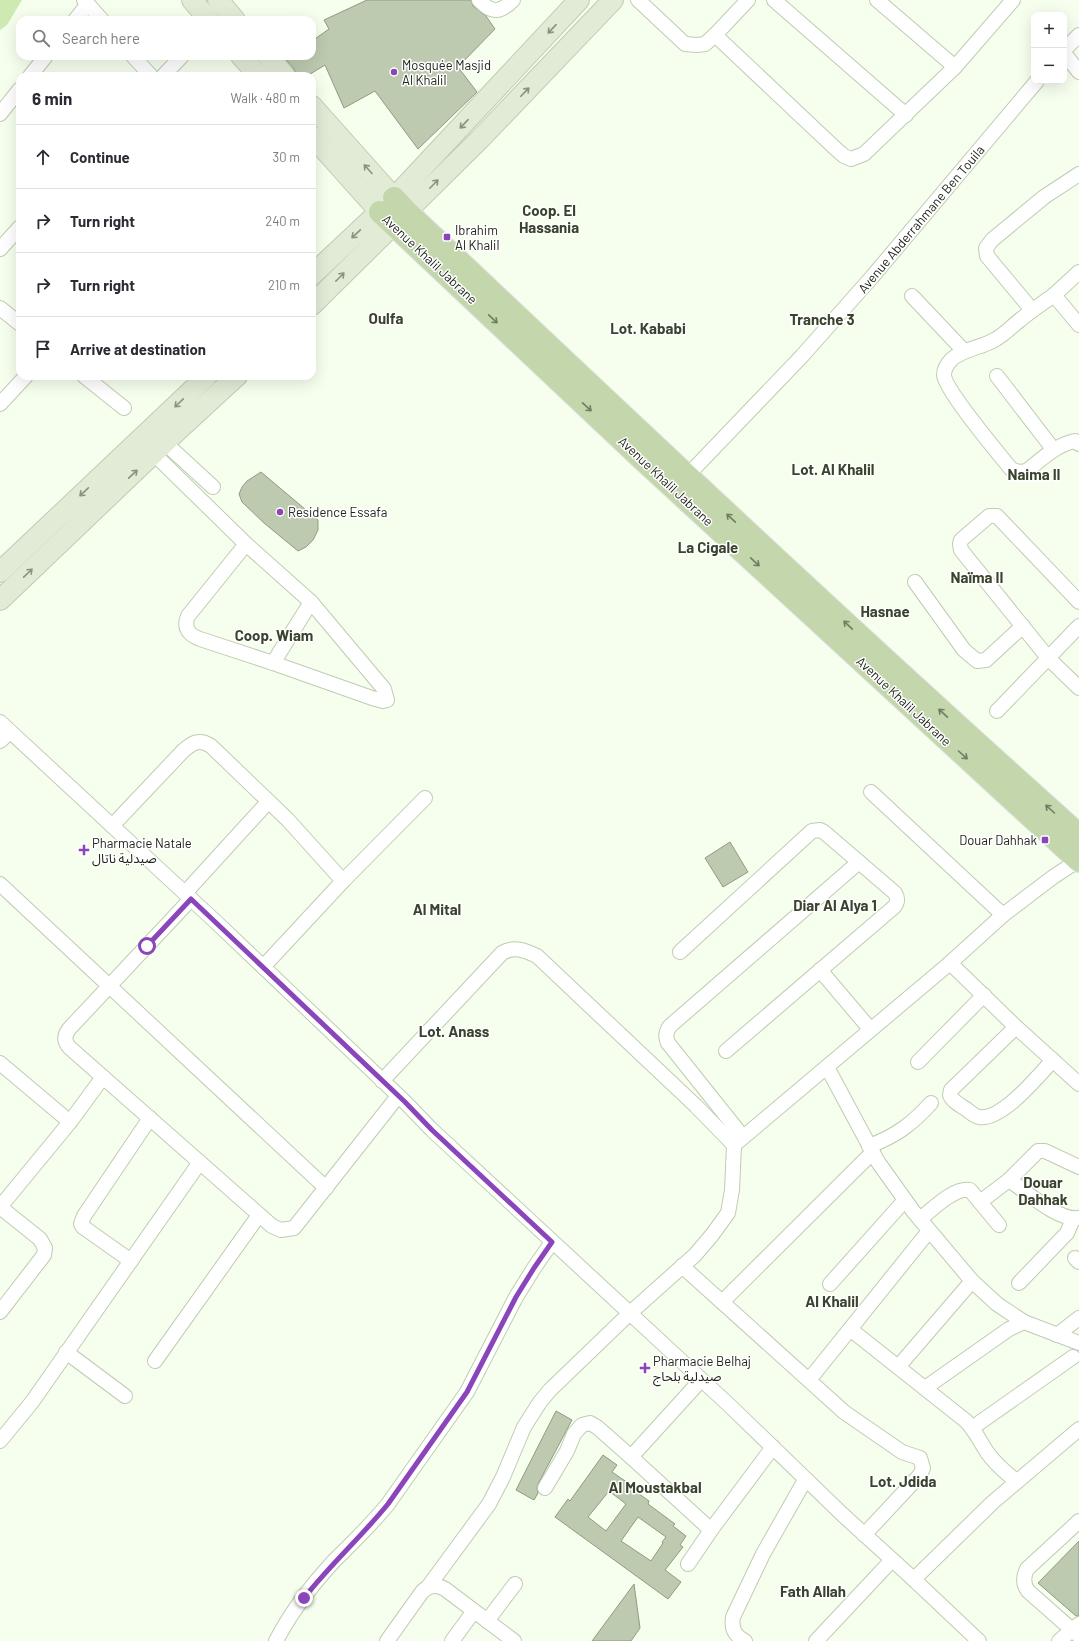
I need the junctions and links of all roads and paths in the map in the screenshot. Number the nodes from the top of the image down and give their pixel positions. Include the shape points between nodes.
1 (192, 0) edge
2 (479, 0) edge
3 (513, 0) edge
4 (579, 0) edge
5 (613, 0) edge
6 (638, 0) edge
7 (748, 0) edge
8 (774, 0) edge
9 (876, 0) edge
10 (1012, 0) edge
11 (86, 2) edge
12 (77, 16) edge
13 (98, 16) edge
14 (206, 16) edge
15 (715, 35) junction
16 (1079, 35) edge
17 (1067, 48) edge
18 (1067, 55) edge
19 (43, 60) edge
20 (137, 60) edge
21 (178, 60) edge
22 (245, 60) edge
23 (271, 60) edge
24 (955, 67) junction
25 (33, 72) edge
26 (147, 72) edge
27 (167, 72) edge
28 (255, 72) edge
29 (282, 72) edge
30 (1079, 72) edge
31 (1035, 84) edge
32 (16, 94) edge
33 (316, 111) edge
34 (0, 114) edge
35 (906, 115) junction
36 (316, 140) edge
37 (1079, 174) edge
38 (393, 212) junction
39 (16, 231) edge
40 (0, 248) edge
41 (316, 272) edge
42 (1079, 272) edge
43 (1054, 295) junction
44 (912, 296) dead end
45 (316, 300) edge
46 (0, 308) edge
47 (1032, 310) junction
48 (16, 321) edge
49 (1079, 325) edge
50 (964, 351) junction
51 (997, 376) dead end
52 (22, 380) edge
53 (89, 380) edge
54 (203, 380) edge
55 (233, 380) edge
56 (0, 404) edge
57 (124, 408) dead end
58 (1079, 444) edge
59 (159, 448) junction
60 (1053, 449) junction
61 (687, 476) junction
62 (213, 487) dead end
63 (246, 544) junction
64 (0, 572) edge
65 (915, 582) dead end
66 (0, 600) edge
67 (311, 602) junction
68 (1079, 602) edge
69 (1022, 626) junction
70 (1079, 626) edge
71 (1049, 659) junction
72 (273, 663) junction
73 (1079, 688) edge
74 (997, 711) dead end
75 (3, 732) edge
76 (871, 792) dead end
77 (425, 798) dead end
78 (268, 802) junction
79 (112, 826) junction
80 (1079, 836) edge
81 (1079, 860) edge
82 (859, 862) junction
83 (343, 881) junction
84 (0, 884) edge
85 (188, 896) junction
86 (1003, 915) junction
87 (680, 952) dead end
88 (950, 963) junction
89 (263, 967) junction
90 (820, 970) junction
91 (109, 986) junction
92 (984, 996) junction
93 (1016, 1027) junction
94 (870, 1029) junction
95 (726, 1051) dead end
96 (1053, 1060) junction
97 (918, 1062) dead end
98 (0, 1063) edge
99 (827, 1067) junction
100 (103, 1077) junction
101 (382, 1081) junction
102 (1079, 1084) edge
103 (398, 1096) junction
104 (930, 1103) dead end
105 (150, 1118) junction
106 (70, 1122) junction
107 (739, 1141) junction
108 (871, 1149) junction
109 (200, 1162) junction
110 (1079, 1167) edge
111 (1009, 1180) junction
112 (326, 1188) junction
113 (905, 1200) junction
114 (980, 1202) junction
115 (0, 1207) edge
116 (259, 1215) junction
117 (1076, 1218) edge
118 (920, 1219) junction
119 (999, 1225) dead end
120 (929, 1231) junction
121 (552, 1242) junction
122 (131, 1261) junction
123 (682, 1266) junction
124 (972, 1281) junction
125 (1019, 1283) dead end
126 (830, 1284) dead end
127 (722, 1302) junction
128 (0, 1312) edge
129 (630, 1313) junction
130 (1079, 1318) edge
131 (1024, 1322) junction
132 (850, 1329) junction
133 (1057, 1335) junction
134 (1079, 1343) edge
135 (66, 1352) junction
136 (1073, 1357) dead end
137 (155, 1361) dead end
138 (898, 1367) junction
139 (701, 1380) junction
140 (809, 1380) junction
141 (925, 1388) junction
142 (125, 1396) dead end
143 (972, 1428) junction
144 (1079, 1429) edge
145 (0, 1441) edge
146 (773, 1447) junction
147 (631, 1457) junction
148 (805, 1480) junction
149 (1016, 1481) junction
150 (545, 1488) dead end
151 (1079, 1521) edge
152 (711, 1530) junction
153 (864, 1535) junction
154 (892, 1560) junction
155 (688, 1564) dead end
156 (914, 1579) junction
157 (515, 1584) dead end
158 (428, 1587) junction
159 (474, 1611) junction
160 (487, 1621) junction
161 (1077, 1630) edge
162 (276, 1641) edge
163 (387, 1641) edge
164 (452, 1641) edge
165 (514, 1641) edge
166 (745, 1641) edge
167 (816, 1641) edge
168 (979, 1641) edge
169 (1059, 1641) edge

1 - 14 main road
2 - 3 street via 486,7 500,10
4 -> 38 main road
38 -> 5 main road via 563,53
6 - 15 street via 685,44 705,44
7 - 15 street
8 - 35 street
9 - 24 street
10 - 24 street
11 - 12 street
11 - 13 street
15 - 35 street via 844,156 851,159 864,154
16 - 17 street
18 - 30 street
19 - 25 street
20 - 26 street
21 - 27 street
22 - 28 main road
23 - 29 main road
24 - 35 street
31 - 61 street, Avenue Abderrahmane Ben Touila via 802,356
32 - 34 street
38 -> 33 main road
36 - 38 main road
37 - 47 street via 1044,197 992,240 986,248 987,256
38 -> 41 main road
45 -> 38 main road
38 - 61 main road, Avenue Khalil Jabrane
38 -> 81 main road, Avenue Khalil Jabrane via 640,457
39 - 40 street
42 - 43 street
43 - 47 street
43 - 49 street
44 - 50 street
46 - 48 street
47 - 50 street via 996,339
50 - 60 street via 947,366 944,373 946,384 1011,469 1020,472 1028,470
51 - 60 street
52 - 56 street
53 - 57 street
54 -> 64 main road
55 - 59 main road
58 - 60 street via 1075,441 1064,443
59 - 62 street
59 - 63 street
66 -> 59 main road
80 -> 61 main road, Avenue Khalil Jabrane
63 - 67 street
63 - 72 street via 188,616 186,626 193,636 200,639
65 - 69 street via 964,650 977,661 986,660
67 - 72 street
67 - 72 street via 373,675 388,699 383,701 372,698
68 - 69 street via 997,516 989,516 961,540 961,550
69 - 71 street
70 - 71 street
71 - 73 street
71 - 74 street
75 - 79 street
76 - 86 street
77 - 83 street
78 - 79 street via 211,746 205,742 194,742
78 - 83 street via 288,820
78 - 85 street
79 - 85 street
81 - 86 street
82 - 87 street via 824,832 812,831
82 - 90 street via 895,893 896,904
82 - 107 street via 667,1030 668,1043
83 - 89 street
84 - 91 street
85 - 89 street
85 - 91 street
86 - 88 street
88 - 92 street
88 - 94 street
89 - 101 street
90 - 94 street
90 - 95 street
91 - 100 street via 65,1036 68,1045
91 - 112 street
92 - 93 street
92 - 97 street
93 - 96 street
93 - 96 street via 951,1090 950,1095 954,1100 974,1116 987,1116 1001,1110 1019,1096
94 - 99 street
96 - 102 street
98 - 106 street
99 - 107 street
99 - 108 street
100 - 105 street
100 - 106 street
101 - 103 street
101 - 107 street via 502,953 514,948 537,956 696,1106
103 - 112 street
103 - 121 street
104 - 108 street via 903,1130
105 - 109 street
105 - 122 street via 81,1224 83,1228
106 - 115 street
107 - 123 street via 728,1213 712,1235
108 - 113 street
108 - 127 street
109 - 116 street
109 - 122 street
110 - 111 street via 1045,1151 1038,1151
111 - 114 street
111 - 117 street via 1057,1214
112 - 116 street via 294,1228 276,1229
113 - 118 street
113 - 126 street
114 - 118 street via 970,1190 960,1189
114 - 119 street
115 - 128 street via 40,1239 45,1248 44,1254
116 - 137 street
117 - 125 street via 1068,1233
118 - 120 street
120 - 124 street
120 - 132 street
121 - 129 street
121 - 162 street via 516,1297 475,1378 458,1405 388,1504 325,1572 288,1620
122 - 135 street
123 - 127 street
123 - 129 street
124 - 131 street via 997,1304
124 - 138 street
127 - 140 street
129 - 139 street
129 - 158 street via 540,1402 524,1427 489,1504
130 - 133 street
131 - 133 street
131 - 141 street via 1009,1329
132 - 138 street
132 - 140 street
133 - 134 street
135 - 142 street
135 - 145 street via 32,1402
136 - 143 street
138 - 141 street
139 - 146 street
139 - 147 street
140 - 153 street via 844,1412 902,1452 917,1456 922,1462 920,1475
141 - 143 street
143 - 149 street via 988,1454
144 - 149 street
146 - 148 street
146 - 152 street
147 - 150 street via 594,1425 582,1425 574,1434
147 - 152 street
148 - 153 street
148 - 166 street via 763,1554 733,1617 735,1633
149 - 156 street
151 - 161 street via 1027,1569 1024,1578 1028,1591
152 - 155 street
153 - 154 street
154 - 156 street
154 - 167 street
156 - 168 street
157 - 160 street
158 - 159 street via 439,1586 445,1589
158 - 163 street
159 - 160 street
159 - 164 street
160 - 165 street
161 - 169 street

